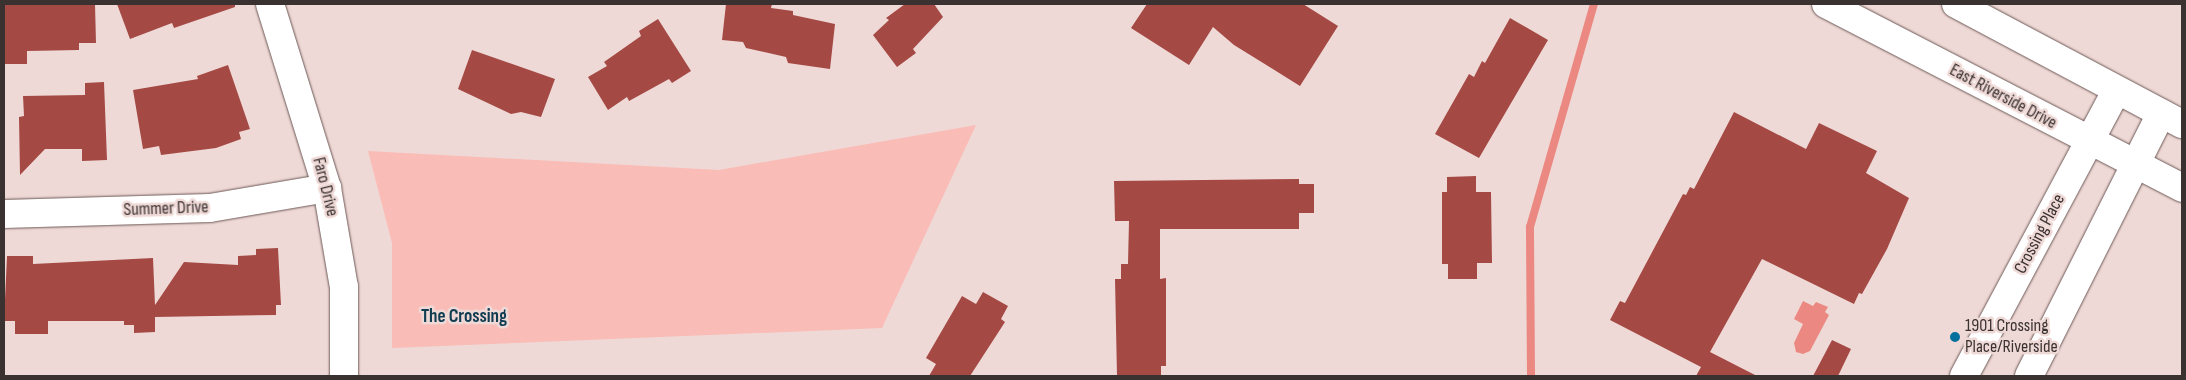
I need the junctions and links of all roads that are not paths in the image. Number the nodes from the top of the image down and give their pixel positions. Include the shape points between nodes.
1 (270, 4) edge
2 (1826, 4) edge
3 (1956, 4) edge
4 (2116, 91) junction
5 (2172, 119) edge
6 (2089, 142) junction
7 (2135, 166) junction
8 (327, 188) junction
9 (2182, 188) edge
10 (4, 214) edge
11 (344, 376) edge
12 (1964, 376) edge
13 (2029, 376) edge

1 - 8 street, Faro Drive
2 - 6 street, East Riverside Drive
3 - 4 street
4 - 5 street
4 - 6 street, Crossing Place
5 - 7 street
6 - 7 street, East Riverside Drive
6 - 12 street, Crossing Place
7 - 9 street, East Riverside Drive
7 - 13 street
8 - 10 street, Summer Drive via 210,208
8 - 11 street, Faro Drive via 344,287

